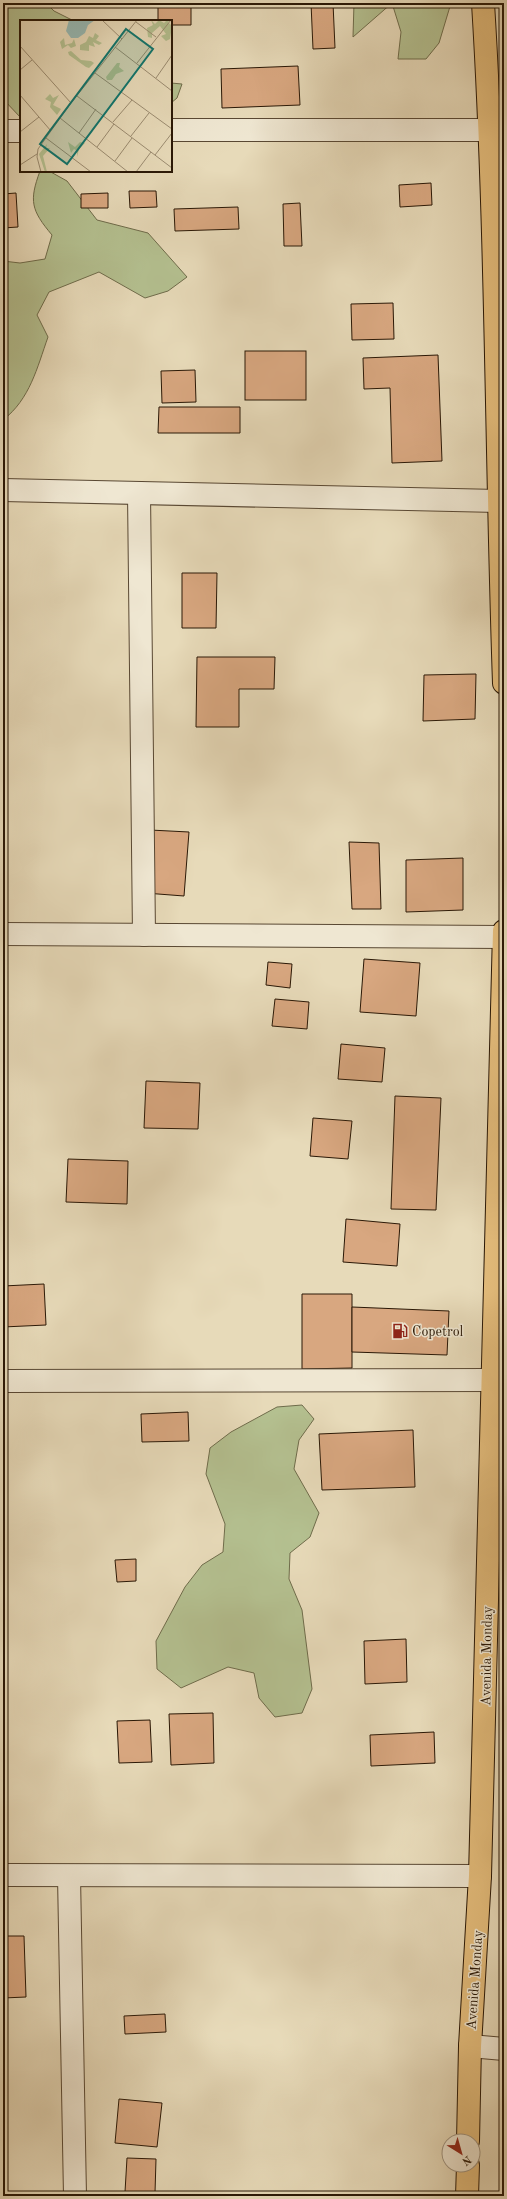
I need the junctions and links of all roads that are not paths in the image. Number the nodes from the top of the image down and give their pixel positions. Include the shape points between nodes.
1 (483, 3) edge
2 (172, 130) edge
3 (491, 130) junction
4 (3, 131) edge
5 (20, 131) edge
6 (499, 262) edge
7 (3, 490) edge
8 (139, 493) junction
9 (498, 501) junction
10 (504, 682) edge
11 (504, 931) edge
12 (3, 934) edge
13 (144, 935) junction
14 (504, 936) edge
15 (493, 1380) junction
16 (3, 1381) edge
17 (3, 1875) edge
18 (69, 1876) junction
19 (480, 1876) junction
20 (470, 2046) junction
21 (504, 2049) edge
22 (468, 2133) edge
23 (468, 2173) edge
24 (75, 2196) edge
25 (467, 2196) edge

1 - 3 highway
2 - 3 street
3 - 6 highway
4 - 5 street
6 - 9 highway
7 - 8 street
8 - 9 street
8 - 13 street
9 - 10 highway
11 - 14 highway, Avenida Monday
12 - 13 street
13 - 14 street
14 - 15 highway, Avenida Monday
15 - 16 street
15 - 19 highway, Avenida Monday
17 - 18 street
18 - 19 street
18 - 24 street
19 - 20 highway, Avenida Monday
20 - 21 street
20 - 22 highway, Avenida Monday
23 - 25 highway

